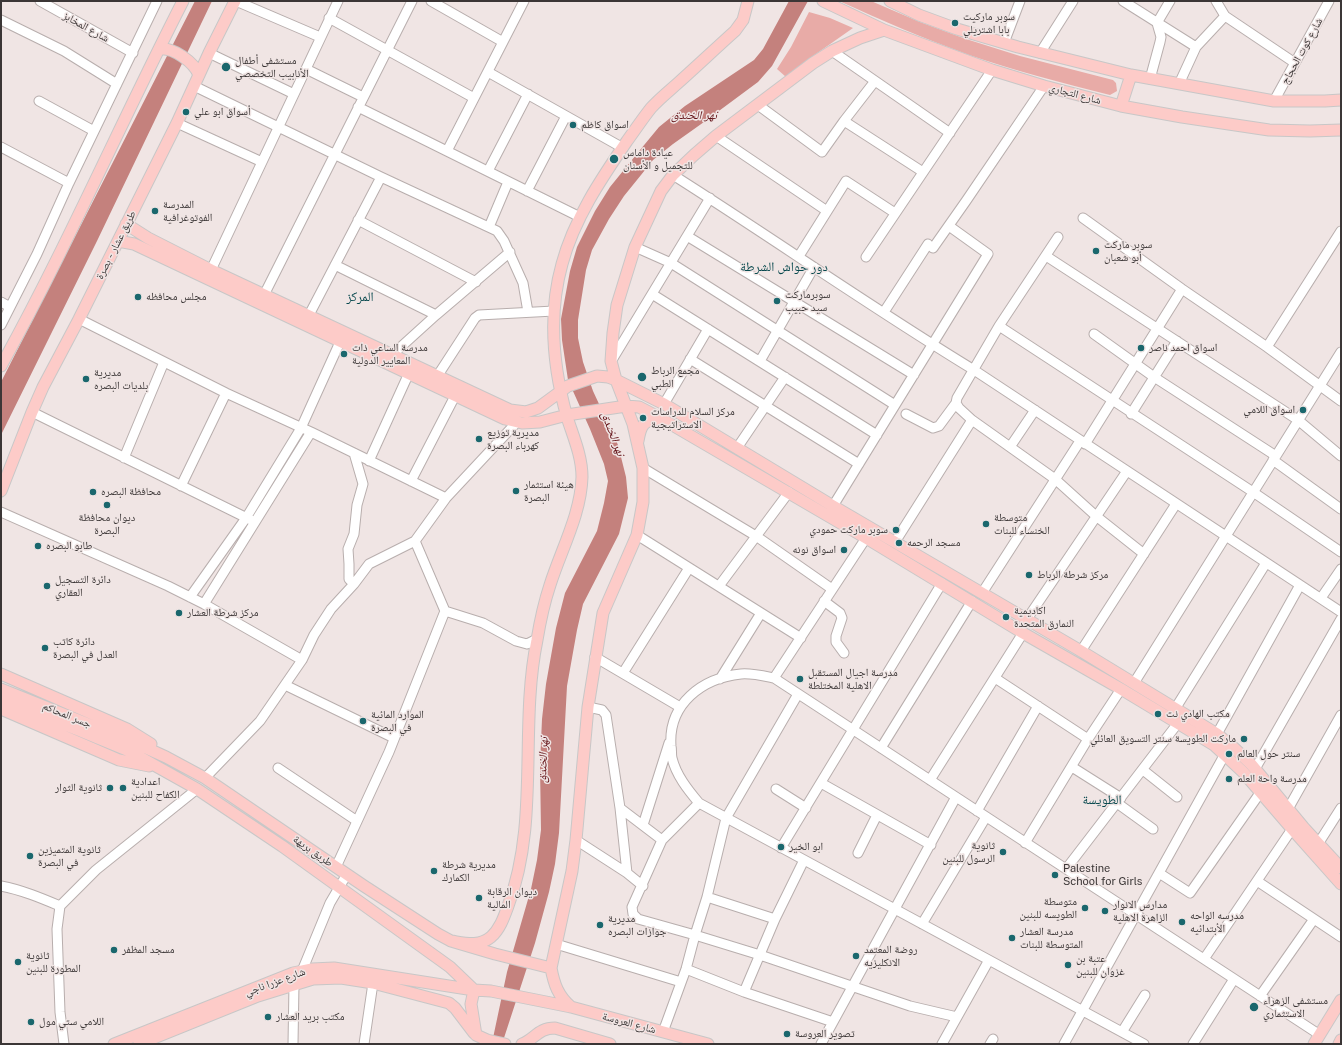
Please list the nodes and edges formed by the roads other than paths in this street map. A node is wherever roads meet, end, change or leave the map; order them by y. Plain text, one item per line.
1 (157, 1) edge
2 (183, 1) edge
3 (236, 1) edge
4 (338, 1) edge
5 (412, 1) edge
6 (431, 1) edge
7 (524, 1) edge
8 (748, 1) edge
9 (823, 1) edge
10 (890, 1) edge
11 (1020, 1) edge
12 (1073, 1) edge
13 (1123, 1) edge
14 (1170, 1) edge
15 (1329, 1) edge
16 (46, 2) edge
17 (1219, 3) edge
18 (905, 4) edge
19 (1225, 16) junction
20 (329, 18) junction
21 (1, 20) edge
22 (1158, 23) junction
23 (884, 30) junction
24 (320, 37) junction
25 (503, 42) junction
26 (1004, 43) junction
27 (1196, 47) junction
28 (159, 49) junction
29 (387, 50) junction
30 (832, 51) junction
31 (133, 53) junction
32 (210, 53) junction
33 (1040, 53) junction
34 (1295, 63) junction
35 (306, 69) junction
36 (992, 70) junction
37 (488, 72) junction
38 (199, 75) junction
39 (1131, 75) junction
40 (1150, 79) junction
41 (875, 81) junction
42 (117, 84) junction
43 (1179, 84) junction
44 (194, 86) junction
45 (1044, 86) junction
46 (294, 94) junction
47 (528, 94) junction
48 (364, 97) junction
49 (474, 98) junction
50 (1341, 100) edge
51 (39, 101) dead end
52 (1274, 101) junction
53 (758, 105) junction
54 (1121, 106) junction
55 (358, 107) junction
56 (566, 116) junction
57 (844, 121) junction
58 (177, 123) junction
59 (278, 127) junction
60 (1341, 130) edge
61 (94, 131) junction
62 (950, 133) junction
63 (716, 136) junction
64 (1, 147) edge
65 (623, 148) junction
66 (446, 151) junction
67 (335, 155) junction
68 (262, 162) junction
69 (488, 171) junction
70 (924, 172) junction
71 (673, 175) junction
72 (381, 178) junction
73 (508, 182) junction
74 (69, 183) junction
75 (527, 191) junction
76 (710, 198) junction
77 (827, 211) junction
78 (895, 213) junction
79 (580, 217) junction
80 (1083, 218) dead end
81 (358, 220) junction
82 (126, 224) junction
83 (948, 226) junction
84 (489, 227) junction
85 (1341, 231) edge
86 (687, 236) junction
87 (1058, 237) dead end
88 (118, 240) junction
89 (635, 247) junction
90 (510, 252) junction
91 (799, 256) junction
92 (1046, 256) junction
93 (866, 257) dead end
94 (671, 263) junction
95 (335, 265) junction
96 (814, 267) junction
97 (211, 270) junction
98 (476, 282) junction
99 (1182, 289) junction
100 (652, 294) junction
101 (264, 295) junction
102 (794, 301) junction
103 (1, 302) edge
104 (10, 307) junction
105 (554, 311) junction
106 (528, 312) junction
107 (884, 312) junction
108 (436, 314) junction
109 (309, 315) junction
110 (79, 319) junction
111 (1, 325) edge
112 (999, 326) junction
113 (708, 329) junction
114 (1158, 329) junction
115 (777, 331) junction
116 (1094, 334) dead end
117 (343, 337) junction
118 (1177, 341) junction
119 (932, 344) junction
120 (1268, 347) junction
121 (1341, 352) edge
122 (393, 354) junction
123 (690, 359) junction
124 (611, 361) junction
125 (760, 361) junction
126 (164, 362) junction
127 (1136, 364) junction
128 (1, 366) edge
129 (974, 370) junction
130 (409, 373) junction
131 (914, 374) junction
132 (785, 377) junction
133 (1154, 377) junction
134 (439, 380) junction
135 (616, 380) junction
136 (1320, 386) junction
137 (564, 388) junction
138 (226, 393) junction
139 (455, 396) junction
140 (1112, 400) junction
141 (1341, 401) edge
142 (956, 403) junction
143 (664, 404) junction
144 (895, 405) junction
145 (626, 406) junction
146 (765, 406) junction
147 (1035, 410) junction
148 (32, 412) junction
149 (906, 414) dead end
150 (1131, 414) junction
151 (567, 415) junction
152 (662, 419) junction
153 (972, 420) junction
154 (1298, 420) junction
155 (518, 422) junction
156 (301, 428) junction
157 (312, 432) junction
158 (877, 435) junction
159 (1083, 442) junction
160 (637, 446) junction
161 (1010, 447) junction
162 (737, 448) junction
163 (354, 453) junction
164 (1341, 456) edge
165 (124, 458) junction
166 (1274, 458) junction
167 (369, 461) junction
168 (858, 464) junction
169 (643, 468) junction
170 (1127, 471) junction
171 (1055, 479) junction
172 (4, 480) edge
173 (411, 481) junction
174 (181, 486) junction
175 (1, 492) edge
176 (789, 492) junction
177 (1253, 492) junction
178 (446, 498) junction
179 (1176, 504) junction
180 (833, 506) junction
181 (1341, 509) edge
182 (1, 512) edge
183 (1096, 516) junction
184 (246, 518) junction
185 (255, 522) junction
186 (869, 533) junction
187 (637, 535) junction
188 (756, 536) junction
189 (1226, 536) junction
190 (415, 541) junction
191 (895, 542) junction
192 (1341, 552) edge
193 (1144, 554) junction
194 (1266, 563) junction
195 (689, 568) junction
196 (1341, 569) edge
197 (942, 583) junction
198 (354, 584) junction
199 (1300, 585) junction
200 (719, 586) junction
201 (832, 589) junction
202 (982, 593) junction
203 (190, 597) junction
204 (1321, 598) junction
205 (824, 601) junction
206 (972, 601) junction
207 (204, 604) junction
208 (445, 611) junction
209 (1341, 612) edge
210 (761, 613) junction
211 (1027, 619) junction
212 (1341, 619) edge
213 (1023, 633) junction
214 (800, 638) junction
215 (537, 639) junction
216 (844, 653) dead end
217 (1085, 653) junction
218 (595, 657) junction
219 (302, 660) junction
220 (1081, 666) junction
221 (623, 673) junction
222 (1, 674) edge
223 (774, 678) junction
224 (995, 678) junction
225 (720, 679) junction
226 (1134, 682) junction
227 (285, 686) junction
228 (1, 689) edge
229 (1121, 689) junction
230 (798, 694) junction
231 (1, 700) edge
232 (1038, 706) junction
233 (588, 707) junction
234 (680, 707) junction
235 (1, 709) edge
236 (1175, 709) junction
237 (1341, 715) edge
238 (1178, 723) junction
239 (853, 730) junction
240 (1217, 734) junction
241 (394, 738) junction
242 (671, 738) junction
243 (1088, 739) junction
244 (131, 747) junction
245 (881, 748) junction
246 (1225, 754) junction
247 (166, 757) junction
248 (1072, 767) junction
249 (278, 768) dead end
250 (1250, 768) junction
251 (161, 769) junction
252 (1143, 770) junction
253 (205, 778) junction
254 (930, 780) junction
255 (821, 783) junction
256 (196, 789) junction
257 (776, 789) dead end
258 (1260, 793) junction
259 (956, 797) junction
260 (1177, 797) dead end
261 (1119, 800) junction
262 (699, 803) junction
263 (620, 808) junction
264 (806, 808) junction
265 (1341, 808) edge
266 (1288, 809) junction
267 (977, 811) junction
268 (878, 815) junction
269 (986, 817) junction
270 (726, 818) junction
271 (357, 821) junction
272 (643, 825) junction
273 (1153, 829) dead end
274 (1292, 829) junction
275 (576, 840) junction
276 (662, 840) junction
277 (1026, 842) junction
278 (1318, 844) junction
279 (931, 845) junction
280 (781, 848) junction
281 (858, 853) dead end
282 (804, 860) junction
283 (336, 867) junction
284 (1341, 868) edge
285 (1066, 869) junction
286 (627, 873) junction
287 (1158, 873) junction
288 (347, 874) junction
289 (1257, 881) junction
290 (1341, 884) edge
291 (1, 886) edge
292 (643, 886) junction
293 (339, 887) junction
294 (707, 897) junction
295 (60, 906) junction
296 (895, 909) junction
297 (1136, 914) junction
298 (775, 919) junction
299 (1314, 920) junction
300 (922, 924) junction
301 (695, 935) junction
302 (1341, 937) edge
303 (451, 941) junction
304 (556, 944) junction
305 (760, 955) junction
306 (1204, 959) junction
307 (988, 960) junction
308 (551, 968) junction
309 (686, 969) junction
310 (302, 971) junction
311 (1234, 979) junction
312 (681, 982) junction
313 (374, 983) junction
314 (294, 984) junction
315 (853, 986) junction
316 (474, 990) junction
317 (744, 992) junction
318 (1144, 995) dead end
319 (1260, 996) junction
320 (1341, 1000) edge
321 (548, 1003) joint
322 (571, 1007) junction
323 (1082, 1011) junction
324 (957, 1016) junction
325 (833, 1022) junction
326 (663, 1032) junction
327 (1122, 1032) junction
328 (1317, 1039) edge
329 (474, 1040) edge
330 (1341, 1040) edge
331 (64, 1044) edge
332 (114, 1044) edge
333 (139, 1044) edge
334 (293, 1044) edge
335 (364, 1044) edge
336 (505, 1044) edge
337 (524, 1044) edge
338 (610, 1044) edge
339 (708, 1044) edge
340 (821, 1044) edge
341 (942, 1044) edge
342 (1064, 1044) edge
343 (1144, 1044) edge
344 (1193, 1044) edge
345 (1339, 1044) edge

1 - 31 street
2 - 28 main road
3 - 24 street
3 - 32 main road, طريق عشار - بصرة
4 - 20 street
5 - 29 street
6 - 25 street
7 - 25 street
8 - 65 main road
9 - 23 main road, شارع التجاري
10 - 18 main road
11 - 26 street
12 - 33 street
13 - 22 street
14 - 22 street
15 - 34 street, شارع كوت الحجاج
16 - 31 street, شارع المخابز
17 - 19 street
18 - 26 main road
19 - 27 street
19 - 34 street
20 - 24 street
20 - 29 street
21 - 42 street
22 - 27 street
22 - 40 street
23 - 30 main road
23 - 36 main road, شارع التجاري
24 - 35 street
25 - 37 street
26 - 33 main road
27 - 43 street
28 - 38 main road
28 - 128 main road
29 - 48 street
29 - 49 street
30 - 41 street
30 - 53 main road
31 - 42 street
32 - 38 main road, طريق عشار - بصرة
32 - 46 street
33 - 39 main road
34 - 52 street, شارع كوت الحجاج
35 - 46 street
35 - 48 street
36 - 45 main road, شارع التجاري
36 - 62 street
37 - 47 street
37 - 49 street
38 - 44 main road, طريق عشار - بصرة
39 - 40 main road
39 - 54 main road
40 - 43 main road
41 - 57 street
41 - 62 street
42 - 61 street
43 - 52 main road
44 - 58 main road, طريق عشار - بصرة
44 - 59 street
45 - 54 main road, شارع التجاري
45 - 83 street
46 - 59 street
47 - 56 street
47 - 69 street
48 - 55 street
49 - 66 street
50 - 52 main road
51 - 61 street
53 - 57 street
53 - 63 main road
54 - 60 main road, شارع التجاري
55 - 66 street
55 - 67 street
56 - 65 street
56 - 75 street
57 - 70 street
58 - 68 street
58 - 82 main road, طريق عشار - بصرة
59 - 67 street
59 - 68 street
61 - 74 street
62 - 70 street
63 - 71 main road
63 - 77 street
64 - 74 street
65 - 79 main road
66 - 69 street
67 - 72 street
67 - 101 street
68 - 97 street
69 - 73 street
70 - 78 street
71 - 76 street
71 - 89 main road
72 - 81 street
72 - 84 street
73 - 75 street
73 - 84 street
74 - 104 street
75 - 79 street
76 - 86 street
76 - 91 street
77 - 78 street
77 - 91 street
78 - 93 street
79 - 105 main road
80 - 99 street
81 - 95 street
81 - 98 street
82 - 88 main road, طريق عشار - بصرة
82 - 97 main road
83 - 107 street
83 - 119 street
84 - 90 street
85 - 120 street
86 - 94 street
86 - 102 street
87 - 92 street
88 - 110 main road, طريق عشار - بصرة
88 - 117 main road
89 - 94 street
89 - 124 main road
90 - 98 street
90 - 106 street
91 - 96 street
92 - 112 street
92 - 114 street
94 - 100 street
94 - 115 street
95 - 108 street
95 - 109 street
96 - 102 street
96 - 107 street
97 - 101 main road
98 - 108 street
99 - 114 street
99 - 120 street
100 - 113 street
100 - 124 street
101 - 109 main road
102 - 115 street
102 - 131 street
103 - 104 street
104 - 111 street
105 - 106 street
105 - 137 main road
106 - 134 street
107 - 119 street
108 - 122 street
109 - 117 main road
110 - 126 street
110 - 148 main road, طريق عشار - بصرة
112 - 129 street
112 - 140 street
113 - 123 street
113 - 125 street
114 - 118 street
114 - 127 street
115 - 125 street
115 - 144 street
116 - 127 street
117 - 122 main road
117 - 130 main road
117 - 156 street
118 - 133 street
118 - 154 street
119 - 129 street
119 - 131 street
120 - 136 street
121 - 136 street
122 - 134 main road
123 - 143 street
123 - 146 street
124 - 135 main road
125 - 132 street
126 - 138 street
126 - 165 street
127 - 133 street
127 - 140 street
129 - 142 street
129 - 147 street
130 - 134 main road
130 - 167 street
131 - 144 street
132 - 146 street
132 - 158 street
133 - 150 street
133 - 166 street
134 - 137 main road
134 - 139 main road
135 - 137 main road
135 - 143 main road
135 - 145 main road
136 - 141 street
136 - 154 street
137 - 151 main road
138 - 156 street
138 - 174 street
139 - 155 main road
139 - 173 street
140 - 150 street
140 - 159 street
142 - 149 street
142 - 153 street
143 - 162 main road
144 - 158 street
145 - 151 main road
145 - 152 main road
145 - 160 main road
146 - 162 street
146 - 168 street
147 - 159 street
147 - 161 street
148 - 165 street
148 - 172 main road, طريق عشار - بصرة
150 - 177 street
151 - 155 main road
151 - 215 main road
152 - 160 main road
152 - 176 main road
153 - 161 street
153 - 191 street
154 - 164 street
154 - 166 street
155 - 178 street
156 - 157 street
156 - 184 street
157 - 163 street
157 - 185 street
158 - 168 street
159 - 170 street
159 - 171 street
160 - 169 main road
161 - 171 street
162 - 180 main road
163 - 167 street
163 - 198 street
165 - 174 street
166 - 177 street
166 - 181 street
167 - 173 street
168 - 180 street
169 - 187 main road
169 - 188 street
170 - 179 street
170 - 183 street
171 - 183 street
171 - 202 street
172 - 175 main road, طريق عشار - بصرة
173 - 178 street
174 - 184 street
176 - 186 main road
176 - 188 street
177 - 189 street
177 - 192 street
178 - 190 street
179 - 189 street
179 - 193 street
180 - 186 main road
182 - 203 street
183 - 193 street
183 - 211 street
184 - 185 street
184 - 203 street
185 - 207 street
186 - 191 main road
186 - 197 main road
186 - 201 street
187 - 195 street
187 - 218 main road
188 - 200 street
188 - 201 street
189 - 194 street
189 - 226 street
190 - 198 street
190 - 208 street
191 - 202 main road
193 - 217 street
194 - 199 street
194 - 236 street
195 - 200 street
195 - 221 street
196 - 204 street
197 - 206 main road
197 - 239 street
198 - 219 street
199 - 204 street
199 - 240 street
200 - 210 street
201 - 205 street
202 - 211 main road
203 - 207 street
204 - 209 street
205 - 214 street
205 - 216 street
206 - 213 main road
206 - 245 street
207 - 219 street
208 - 215 street
208 - 241 street
210 - 214 street
210 - 225 street
211 - 217 main road
212 - 250 street
213 - 220 main road
213 - 224 street
214 - 223 street
215 - 303 main road
217 - 220 main road
217 - 226 main road
218 - 221 street
218 - 233 main road
219 - 227 street
220 - 229 main road
221 - 234 street
222 - 247 main road
223 - 225 street
223 - 230 street
224 - 232 street
224 - 254 street
225 - 234 street
226 - 236 main road
227 - 241 street
227 - 253 street
228 - 244 main road, جسر المحاكم
229 - 238 main road
229 - 243 street
230 - 239 street
230 - 270 street
231 - 244 main road, جسر المحاكم
232 - 243 street
232 - 267 street
233 - 263 street
233 - 275 main road
234 - 242 street
235 - 251 main road
236 - 240 main road
237 - 266 street
238 - 246 main road
238 - 252 street
239 - 245 street
239 - 255 street
240 - 250 main road
241 - 271 street
242 - 262 street
242 - 272 street
243 - 248 street
244 - 247 main road, طريق بريهة
244 - 251 main road, طريق بريهة
245 - 254 street
246 - 250 main road
246 - 287 street
247 - 253 main road, طريق بريهة
248 - 261 street
248 - 277 street
249 - 271 street
250 - 258 main road
250 - 266 main road
251 - 256 main road, طريق بريهة
252 - 260 street
252 - 261 street
253 - 283 main road, طريق بريهة
254 - 259 street
255 - 264 street
255 - 268 street
256 - 293 main road, طريق بريهة
256 - 295 street
257 - 264 street
258 - 274 main road
258 - 287 street
259 - 267 street
259 - 279 street
261 - 273 street
261 - 285 street
262 - 270 street
262 - 276 street
263 - 272 street
263 - 286 street
264 - 280 street
265 - 278 street
266 - 278 main road
267 - 269 street
268 - 279 street
268 - 281 street
269 - 277 street
269 - 300 street
270 - 280 street
270 - 294 street
271 - 283 street
272 - 276 street
274 - 289 street
274 - 290 main road
275 - 286 street
275 - 304 main road
276 - 292 street
277 - 285 street
278 - 284 main road
279 - 296 street
280 - 282 street
282 - 296 street
282 - 298 street
283 - 288 main road, طريق بريهة
285 - 297 street
286 - 292 street
287 - 297 street
288 - 293 street
288 - 303 main road, طريق بريهة
289 - 299 street
289 - 306 street
291 - 295 street
292 - 301 street
293 - 310 street
293 - 316 main road, طريق بريهة
294 - 298 street
294 - 301 street
295 - 331 street
296 - 300 street
296 - 315 street
297 - 306 street
297 - 323 street
298 - 305 street
299 - 302 street
299 - 319 street
300 - 307 street
301 - 305 street
301 - 309 street
303 - 308 main road, طريق بريهة
304 - 308 main road
304 - 312 street
305 - 315 street
305 - 317 street
306 - 311 street
307 - 323 street
307 - 324 street
308 - 322 main road
309 - 312 street
309 - 317 street
310 - 316 main road, شارع عزرا ناجي
310 - 332 main road, شارع عزرا ناجي
311 - 319 street
311 - 344 street
312 - 326 street
313 - 314 main road, شارع عزرا ناجي
313 - 329 main road, شارع عزرا ناجي
313 - 335 street
314 - 333 main road, شارع عزرا ناجي
314 - 334 street
315 - 324 street
315 - 325 street
316 - 321 main road, شارع عزرا ناجي
316 - 329 main road
317 - 325 street
318 - 327 street
319 - 328 street
320 - 328 main road
321 - 322 main road, شارع العروسة
322 - 326 main road, شارع العروسة
323 - 327 street
323 - 342 street
324 - 341 street
325 - 340 street
326 - 339 main road, شارع العروسة
327 - 343 street
329 - 336 main road
330 - 345 main road
337 - 338 main road

